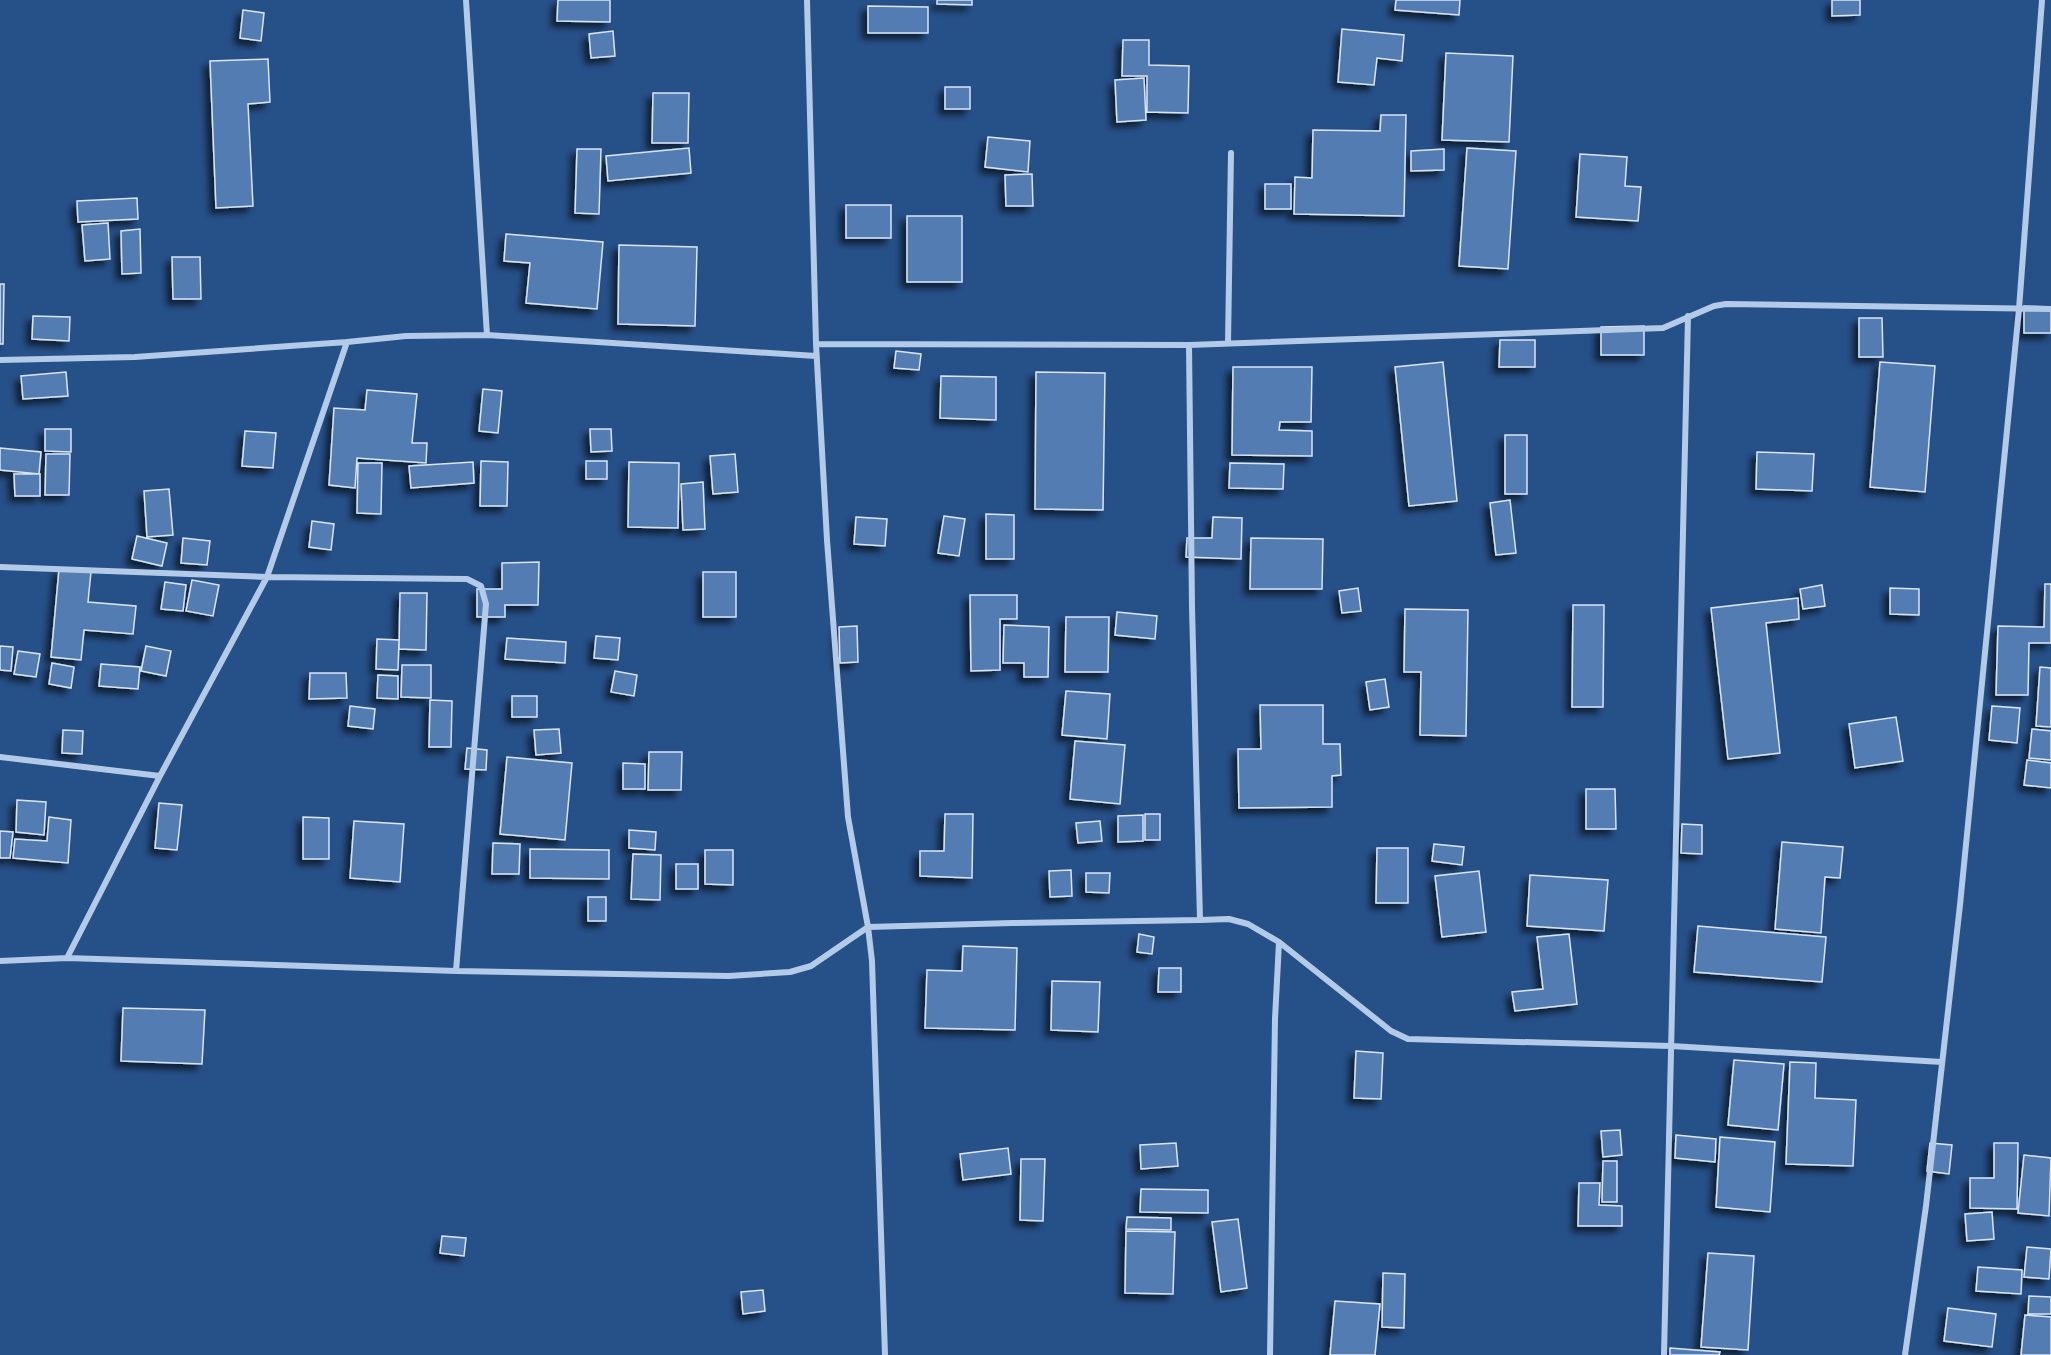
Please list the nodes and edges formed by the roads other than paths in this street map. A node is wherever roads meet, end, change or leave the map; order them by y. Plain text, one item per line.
1 (466, 0) edge
2 (807, 0) edge
3 (2042, 0) edge
4 (1231, 153) dead end
5 (2019, 309) junction
6 (2051, 309) edge
7 (1688, 316) junction
8 (487, 335) junction
9 (347, 342) junction
10 (1228, 343) junction
11 (816, 344) junction
12 (1189, 345) junction
13 (816, 356) junction
14 (0, 360) edge
15 (0, 567) edge
16 (267, 577) junction
17 (0, 758) edge
18 (160, 776) junction
19 (1200, 920) junction
20 (868, 927) junction
21 (1279, 942) junction
22 (67, 958) junction
23 (0, 961) edge
24 (456, 971) junction
25 (1671, 1046) junction
26 (1942, 1062) junction
27 (885, 1355) edge
28 (1270, 1355) edge
29 (1664, 1355) edge
30 (1905, 1355) edge

1 - 8 street
2 - 11 street
3 - 5 street
4 - 10 street
5 - 6 street
5 - 7 street
5 - 26 street
7 - 10 street
7 - 25 street
8 - 9 street
8 - 13 street
9 - 14 street
9 - 16 street
10 - 12 street
11 - 12 street
11 - 13 street
12 - 19 street
13 - 20 street
15 - 16 street
16 - 18 street
16 - 24 street
17 - 18 street
18 - 22 street
19 - 20 street
19 - 21 street
20 - 24 street
20 - 27 street
21 - 25 street
21 - 28 street
22 - 23 street
22 - 24 street
25 - 26 street
25 - 29 street
26 - 30 street

